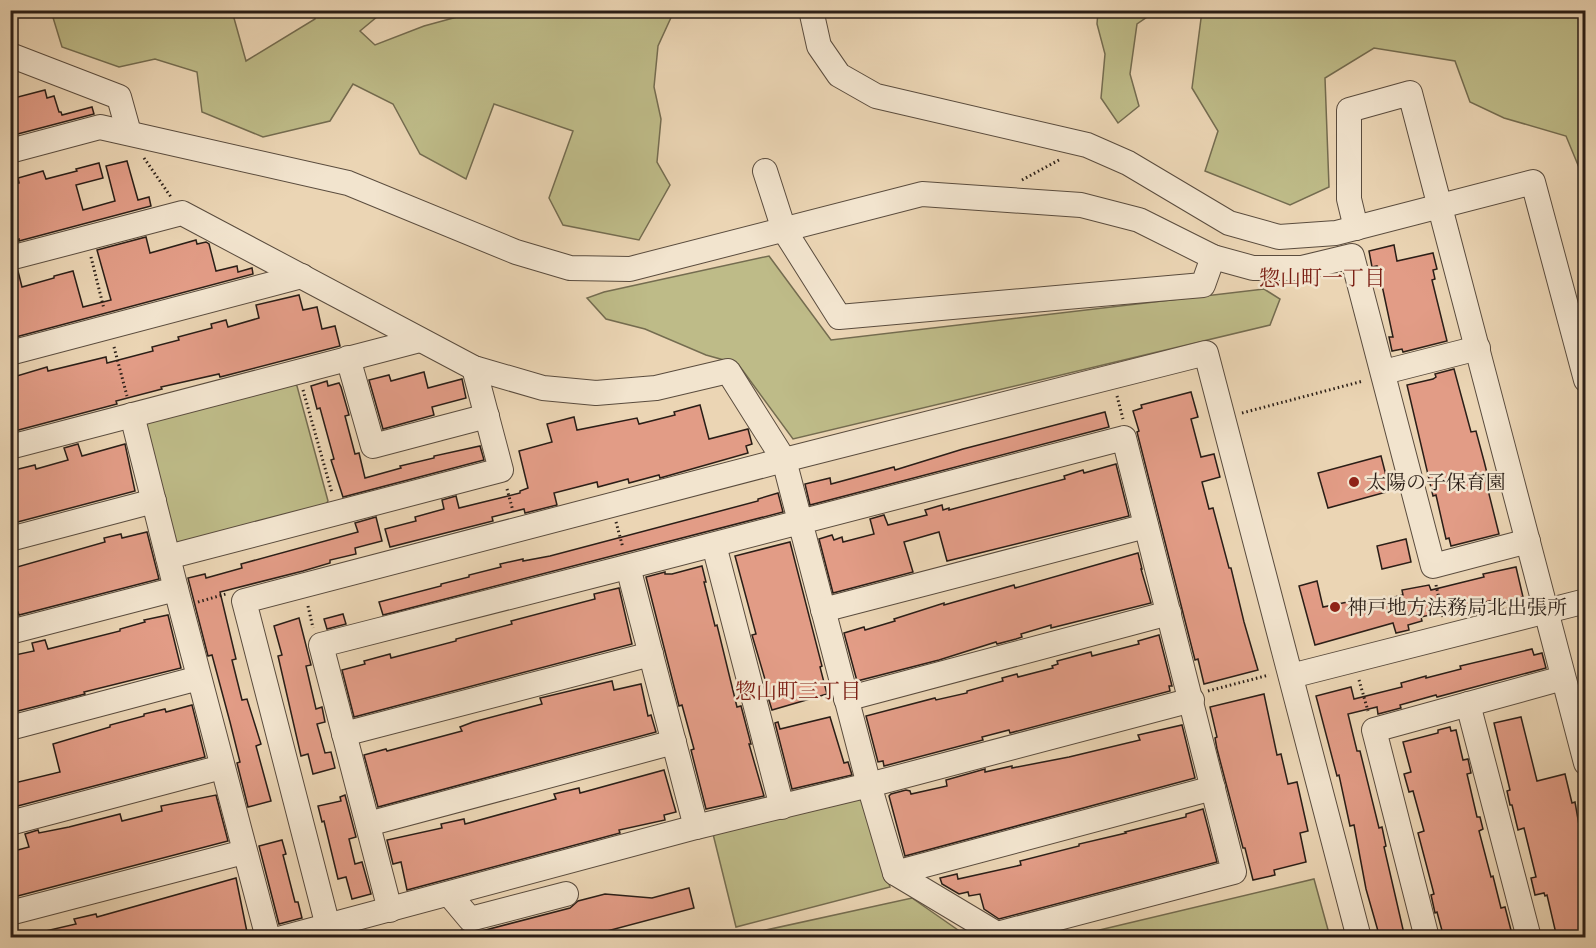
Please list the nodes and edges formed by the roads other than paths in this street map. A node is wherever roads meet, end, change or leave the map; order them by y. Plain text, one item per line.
1 (811, 10) edge
2 (10, 55) edge
3 (129, 134) junction
4 (10, 151) edge
5 (765, 171) dead end
6 (1441, 204) junction
7 (1356, 228) junction
8 (783, 230) junction
9 (1213, 257) junction
10 (10, 258) edge
11 (302, 276) junction
12 (420, 340) junction
13 (1478, 348) junction
14 (10, 353) edge
15 (348, 358) junction
16 (474, 368) junction
17 (1384, 372) junction
18 (1586, 380) edge
19 (132, 415) junction
20 (487, 416) junction
21 (10, 447) edge
22 (784, 460) junction
23 (154, 501) junction
24 (800, 522) junction
25 (1146, 525) junction
26 (10, 539) edge
27 (1528, 541) junction
28 (714, 545) junction
29 (168, 557) junction
30 (628, 567) junction
31 (178, 598) junction
32 (1586, 601) edge
33 (823, 610) junction
34 (1546, 611) junction
35 (1169, 613) junction
36 (10, 632) edge
37 (651, 654) junction
38 (1291, 676) junction
39 (199, 678) junction
40 (1563, 678) junction
41 (846, 699) junction
42 (1192, 700) junction
43 (1468, 704) junction
44 (10, 728) edge
45 (344, 734) junction
46 (674, 742) junction
47 (1586, 764) edge
48 (222, 767) junction
49 (869, 785) junction
50 (1213, 788) junction
51 (782, 807) junction
52 (10, 823) edge
53 (368, 824) junction
54 (696, 827) junction
55 (244, 852) junction
56 (895, 873) junction
57 (449, 894) junction
58 (566, 894) dead end
59 (390, 910) junction
60 (10, 913) edge
61 (329, 932) edge
62 (268, 938) edge
63 (282, 938) edge
64 (1359, 938) edge
65 (1427, 938) edge
66 (1529, 938) edge

1 - 7 street
2 - 3 street
3 - 4 street
3 - 8 street
5 - 8 street
6 - 7 street
6 - 7 street
6 - 13 street
6 - 18 street
8 - 9 street
8 - 9 street
9 - 17 street
10 - 11 street
11 - 12 street
11 - 14 street
12 - 15 street
12 - 16 street
13 - 17 street
13 - 27 street
15 - 19 street
15 - 20 street
16 - 20 street
16 - 22 street
17 - 27 street
19 - 21 street
19 - 23 street
20 - 29 street
22 - 24 street
22 - 38 street
22 - 61 street
23 - 26 street
23 - 29 street
24 - 25 street
24 - 28 street
24 - 33 street
25 - 33 street
25 - 35 street
27 - 34 street
28 - 30 street
28 - 51 street
29 - 31 street
30 - 37 street
30 - 45 street
31 - 36 street
31 - 39 street
32 - 34 street
33 - 41 street
34 - 38 street
34 - 40 street
35 - 41 street
35 - 42 street
37 - 45 street
37 - 46 street
38 - 64 street
39 - 44 street
39 - 48 street
40 - 43 street
40 - 47 street
41 - 49 street
42 - 49 street
42 - 50 street
43 - 65 street
43 - 66 street
45 - 53 street
46 - 53 street
46 - 54 street
48 - 52 street
48 - 55 street
49 - 51 street
49 - 56 street
50 - 56 street
50 - 56 street
51 - 54 street
53 - 59 street
54 - 57 street
55 - 60 street
55 - 62 street
57 - 58 street
57 - 59 street
59 - 61 street
61 - 63 street

